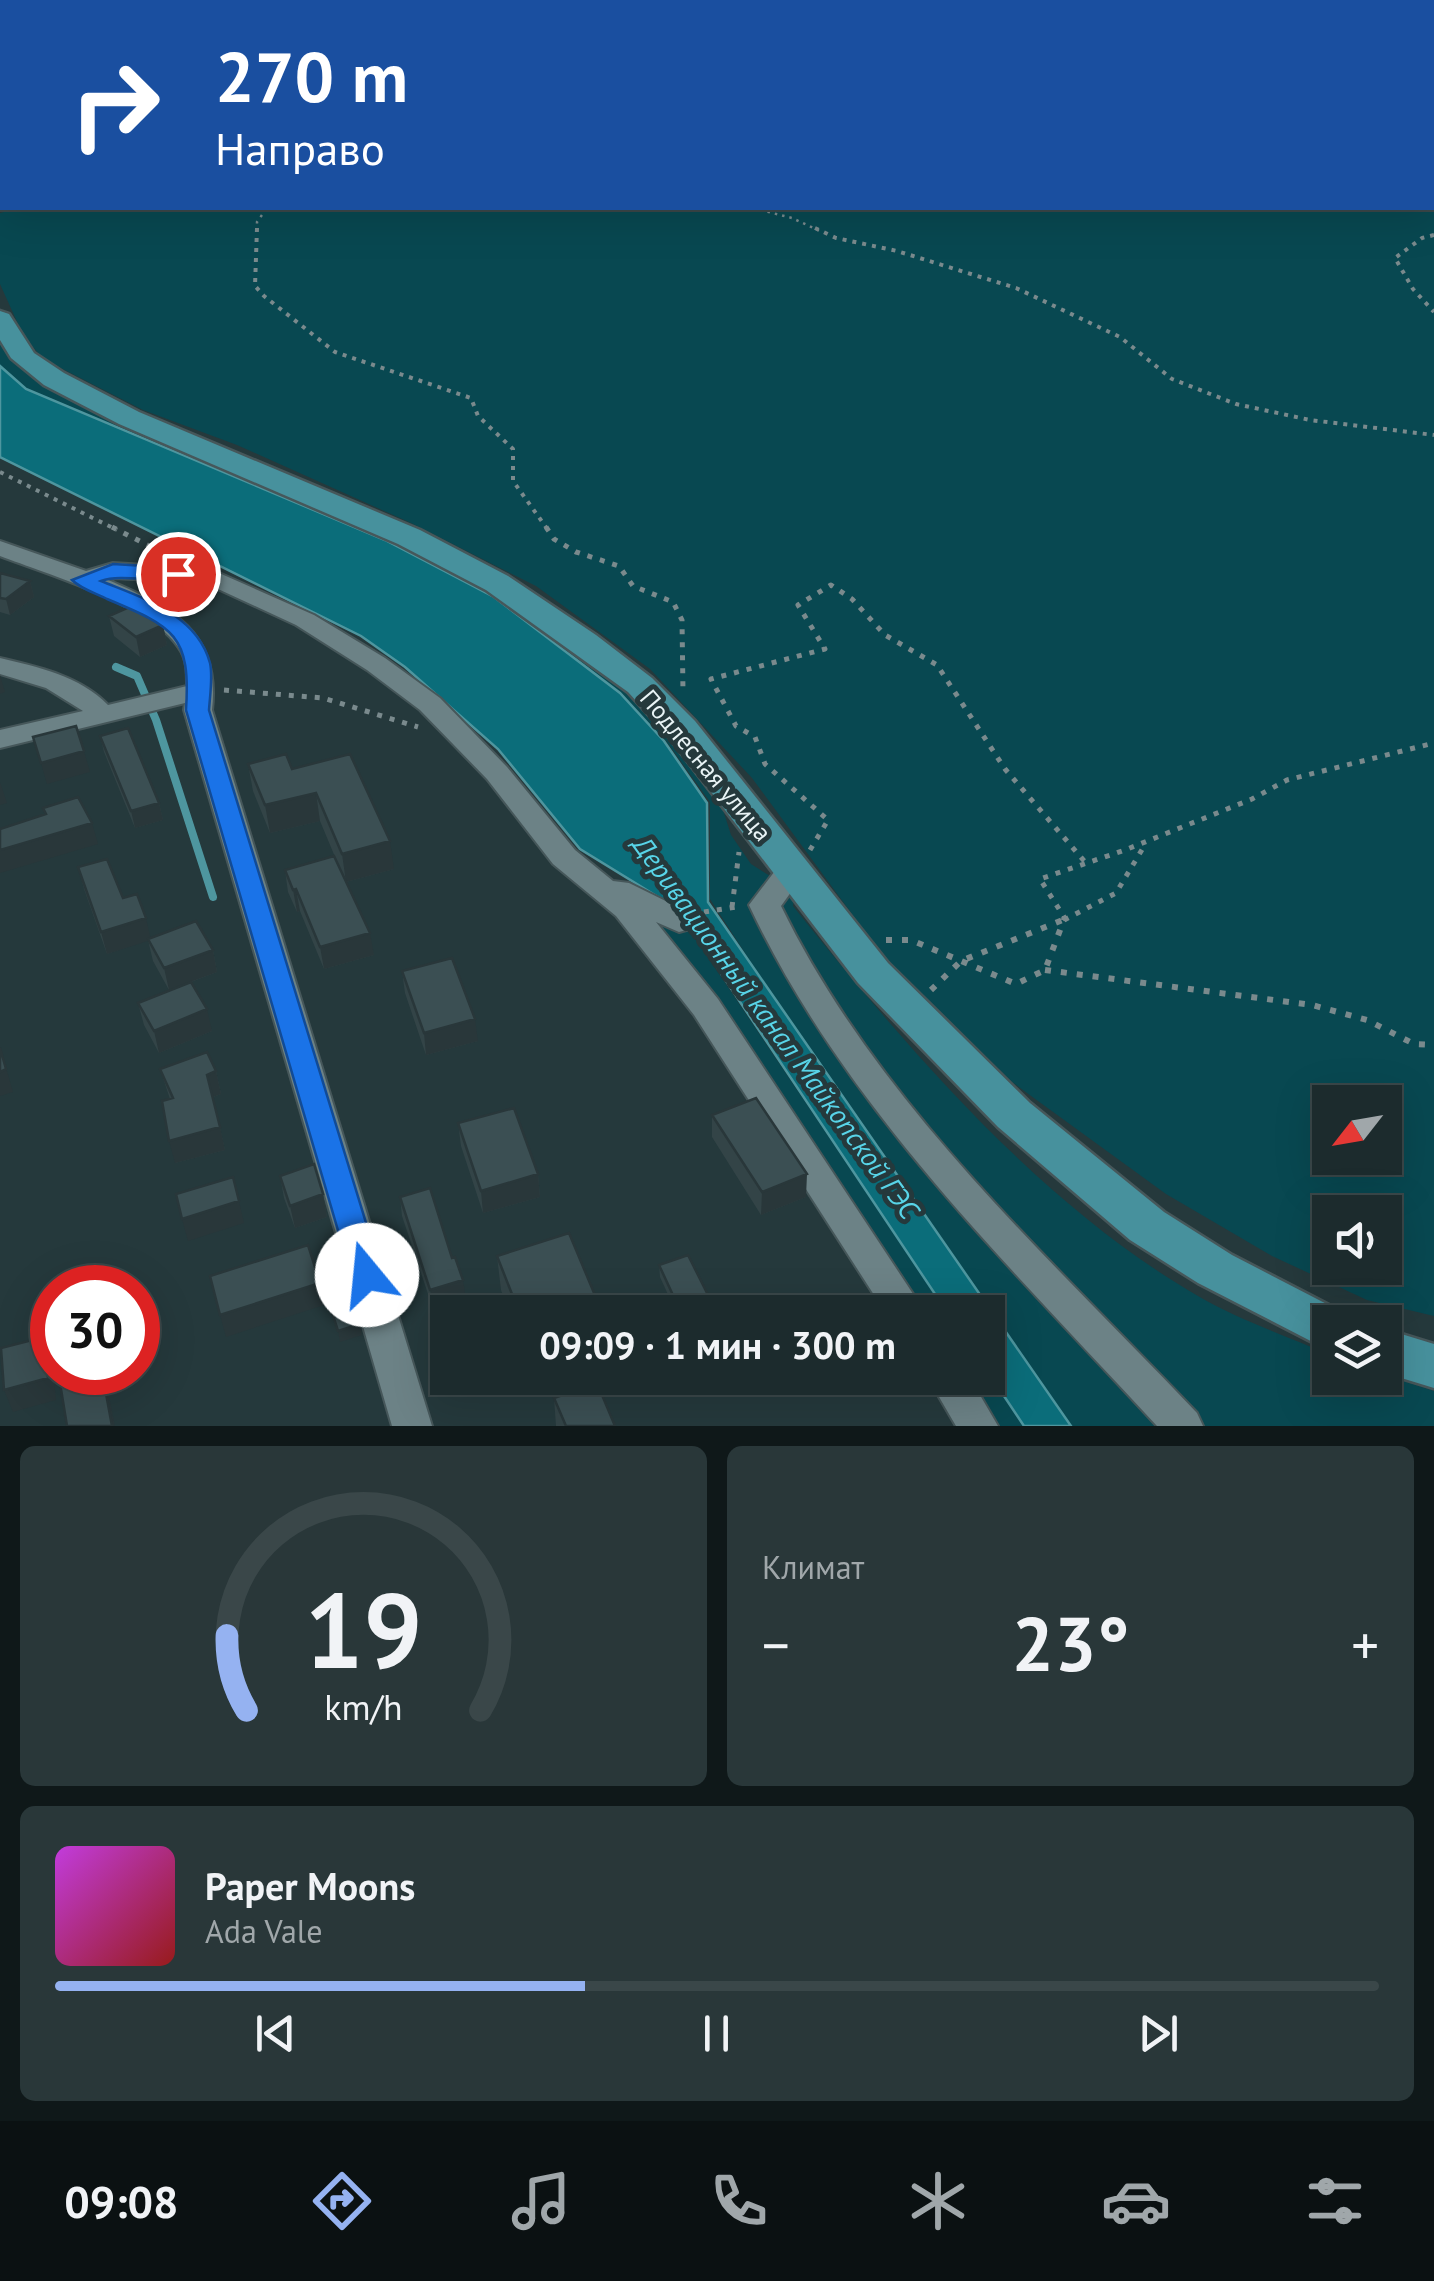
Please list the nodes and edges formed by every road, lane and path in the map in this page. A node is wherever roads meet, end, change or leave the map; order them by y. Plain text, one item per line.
1 (124, 0) edge
2 (209, 0) edge
3 (266, 210) edge
4 (761, 210) edge
5 (1434, 235) edge
6 (1434, 312) edge
7 (0, 319) edge
8 (1434, 435) edge
9 (0, 472) edge
10 (0, 548) edge
11 (210, 576) junction
12 (82, 580) junction
13 (0, 666) edge
14 (186, 694) junction
15 (690, 702) dead end
16 (102, 715) junction
17 (430, 732) dead end
18 (0, 740) edge
19 (1434, 743) edge
20 (1147, 840) junction
21 (739, 852) dead end
22 (1085, 862) junction
23 (586, 873) junction
24 (802, 884) junction
25 (732, 907) dead end
26 (1066, 919) junction
27 (679, 921) dead end
28 (879, 940) dead end
29 (960, 962) junction
30 (1045, 970) junction
31 (920, 1023) junction
32 (1434, 1046) edge
33 (895, 1295) edge
34 (1312, 1321) edge
35 (1402, 1356) edge
36 (1434, 1366) edge
37 (959, 1395) edge
38 (412, 1426) edge
39 (978, 1426) edge
40 (1183, 1426) edge

1 - 2 path
3 - 15 path
4 - 8 path
5 - 6 path
7 - 24 main road, Подлесная улица
9 - 11 path
10 - 12 street
11 - 12 street
11 - 23 street
12 - 14 street
13 - 16 street
14 - 16 street
14 - 17 path
14 - 38 street
16 - 18 street
19 - 20 path
20 - 22 path
20 - 26 path
21 - 25 path
22 - 24 path
22 - 26 path
23 - 27 street
23 - 33 street
24 - 31 main road, Подлесная улица
24 - 40 street
26 - 29 path
26 - 30 path
28 - 29 path
29 - 30 path
29 - 31 path
30 - 32 path
31 - 34 main road, Подлесная улица
35 - 36 main road
37 - 39 street

